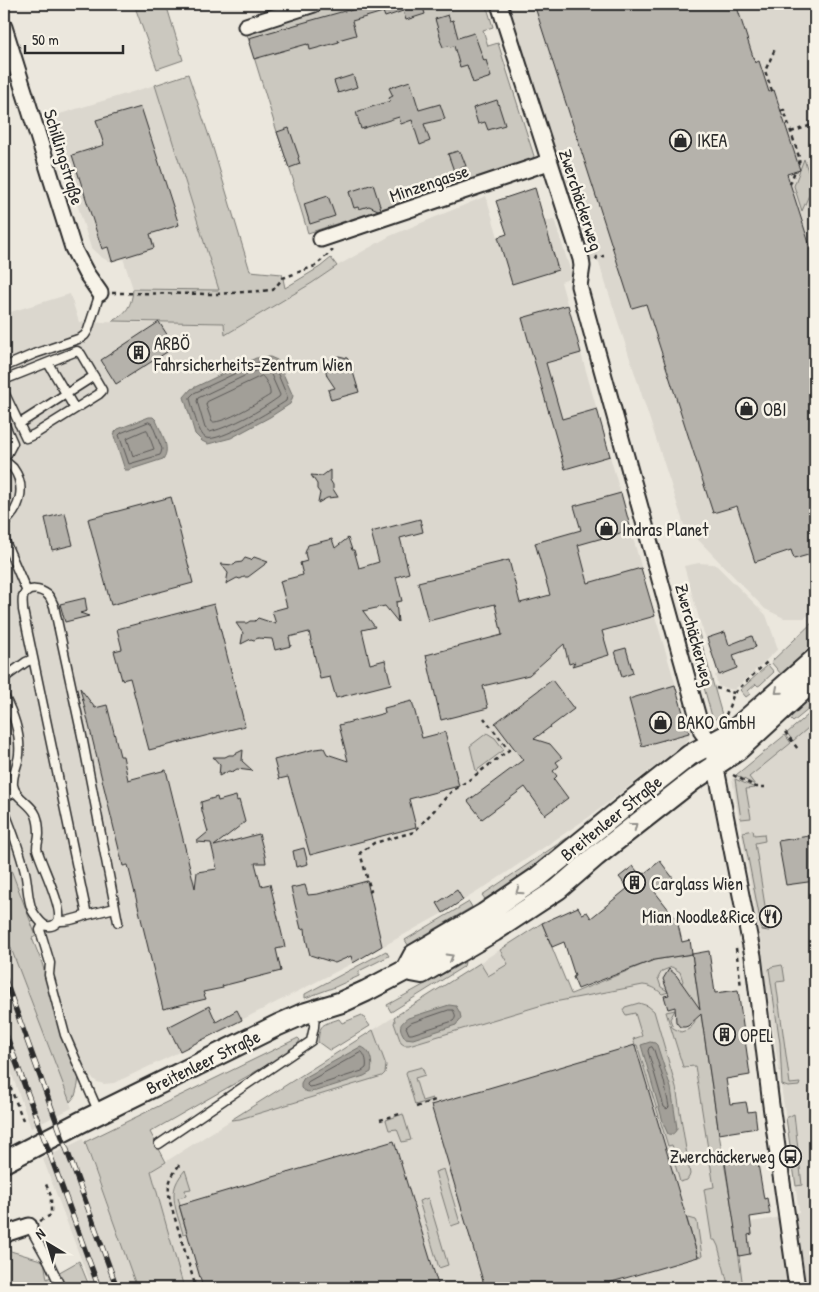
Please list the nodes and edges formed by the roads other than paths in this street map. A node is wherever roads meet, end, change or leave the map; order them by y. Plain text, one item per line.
1 (314, 4) edge
2 (500, 4) edge
3 (294, 7) edge
4 (246, 26) dead end
5 (4, 27) edge
6 (549, 162) junction
7 (321, 239) dead end
8 (100, 293) joint
9 (48, 363) junction
10 (4, 367) edge
11 (94, 376) junction
12 (4, 380) edge
13 (4, 392) edge
14 (66, 394) junction
15 (75, 409) junction
16 (4, 424) edge
17 (19, 424) junction
18 (7, 448) edge
19 (4, 460) edge
20 (4, 523) edge
21 (4, 539) edge
22 (27, 592) junction
23 (34, 659) junction
24 (815, 659) edge
25 (4, 678) edge
26 (815, 679) edge
27 (4, 696) edge
28 (711, 744) junction
29 (716, 765) junction
30 (16, 792) junction
31 (4, 797) edge
32 (4, 810) edge
33 (37, 849) junction
34 (20, 854) junction
35 (115, 908) junction
36 (87, 915) junction
37 (59, 921) junction
38 (118, 922) dead end
39 (43, 924) junction
40 (406, 970) junction
41 (315, 1010) junction
42 (99, 1113) junction
43 (159, 1144) dead end
44 (4, 1162) edge
45 (29, 1226) joint
46 (4, 1236) edge
47 (61, 1288) edge
48 (797, 1288) edge

1 - 3 street
2 - 6 street, Zwerchäckerweg
3 - 4 street
5 - 8 street, Schillingstraße
6 - 7 street, Minzengasse
6 - 28 street, Zwerchäckerweg
8 - 10 lane
9 - 11 lane
9 - 12 lane
9 - 14 lane
11 - 14 lane
11 - 15 lane
13 - 17 lane
14 - 15 lane
14 - 17 lane
15 - 17 lane
16 - 18 lane
18 - 19 lane
19 - 20 lane
21 - 22 lane
22 - 23 lane
22 - 35 lane
23 - 25 lane
23 - 36 lane
24 -> 28 main road, Breitenleer Straße
26 - 29 main road, Breitenleer Straße
27 - 30 lane
28 - 29 street, Zwerchäckerweg
28 -> 40 main road, Breitenleer Straße
40 -> 29 main road, Breitenleer Straße
29 - 48 street, Zwerchäckerweg
30 - 31 lane
30 - 33 lane
32 - 34 lane
33 - 34 lane
33 - 37 lane
34 - 39 lane
35 - 36 lane
35 - 38 lane
36 - 37 lane
37 - 39 lane
39 - 42 lane
40 - 41 main road, Breitenleer Straße
41 - 42 main road, Breitenleer Straße
41 - 43 lane
42 - 44 main road, Breitenleer Straße
45 - 46 street
45 - 47 lane

